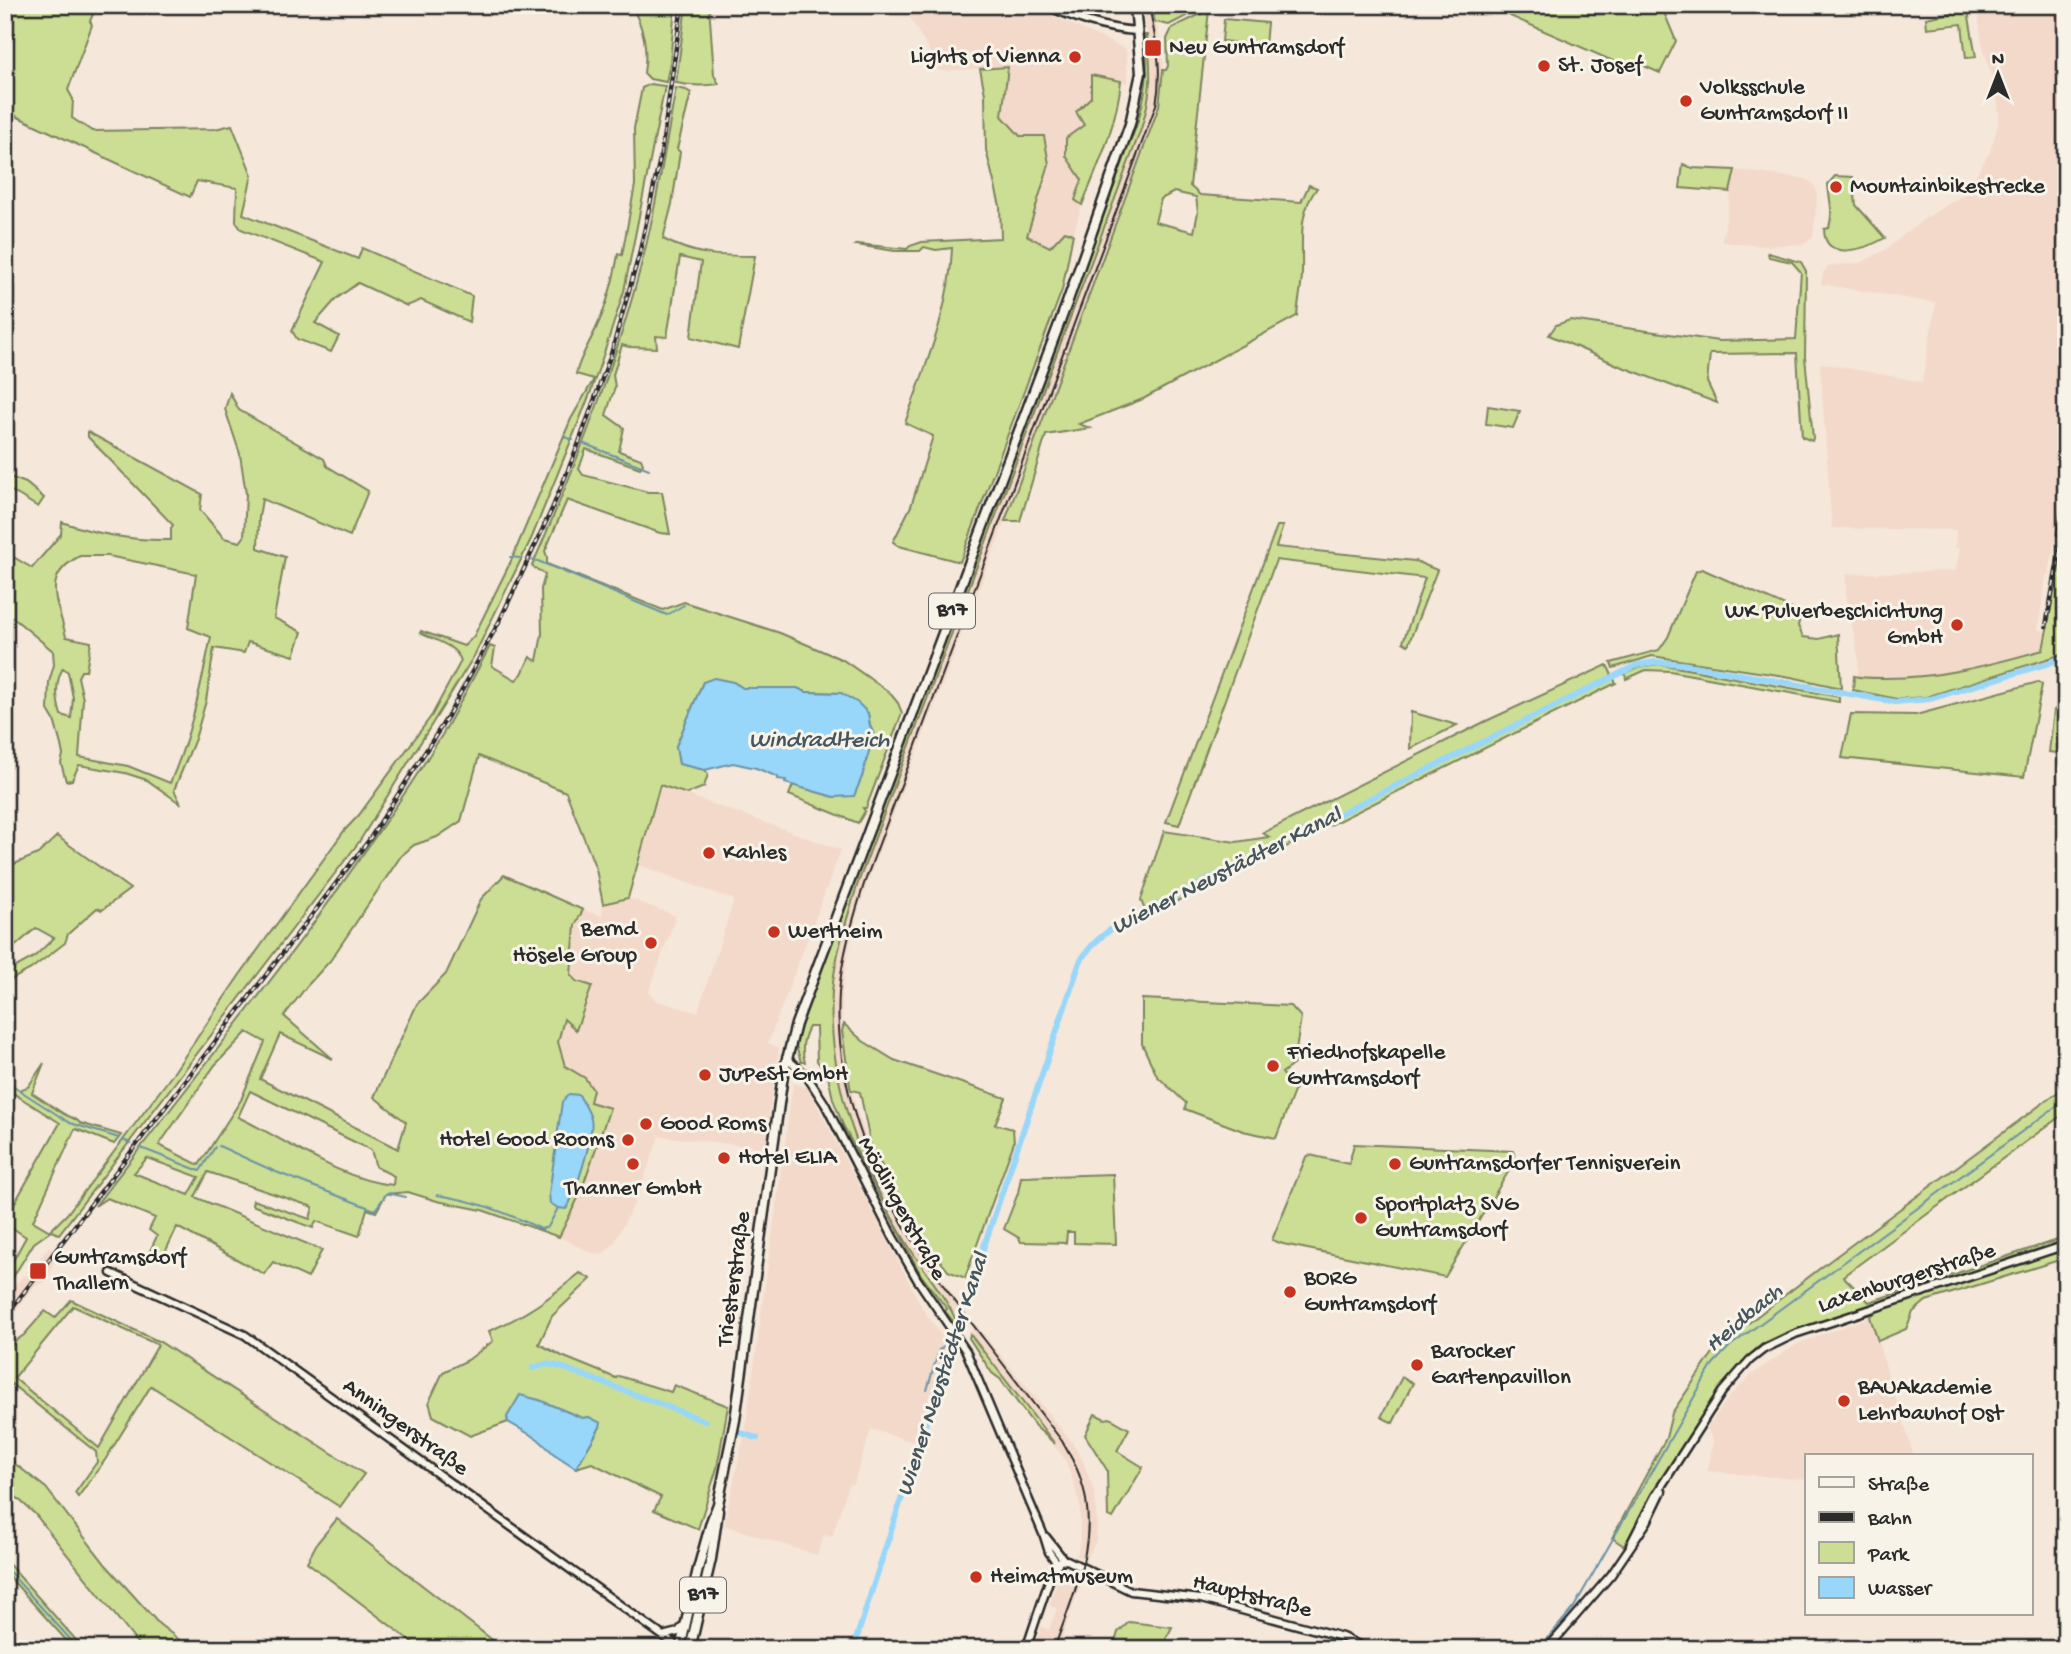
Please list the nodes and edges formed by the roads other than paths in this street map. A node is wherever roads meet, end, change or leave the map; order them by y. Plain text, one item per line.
1 (1044, 5) edge
2 (1135, 5) edge
3 (1137, 31) junction
4 (786, 1058) junction
5 (2066, 1245) edge
6 (111, 1273) dead end
7 (718, 1504) junction
8 (1061, 1561) junction
9 (686, 1623) junction
10 (664, 1635) junction
11 (681, 1648) edge
12 (690, 1649) edge
13 (1026, 1649) edge
14 (1367, 1649) edge
15 (1547, 1649) edge

1 - 3 street
2 - 3 main road, B17
3 - 4 main road, B17
4 - 7 main road, Triesterstraße / B17
4 - 8 street, Mödlingerstraße
5 - 15 street, Laxenburgerstraße
6 - 10 street, Anningerstraße
7 - 9 main road, Triesterstraße / B17
7 - 12 main road, Triesterstraße / B17
8 - 13 street
8 - 14 street, Hauptstraße
9 - 10 street
9 - 11 main road, Triesterstraße / B17
10 - 11 street, Anningerstraße

